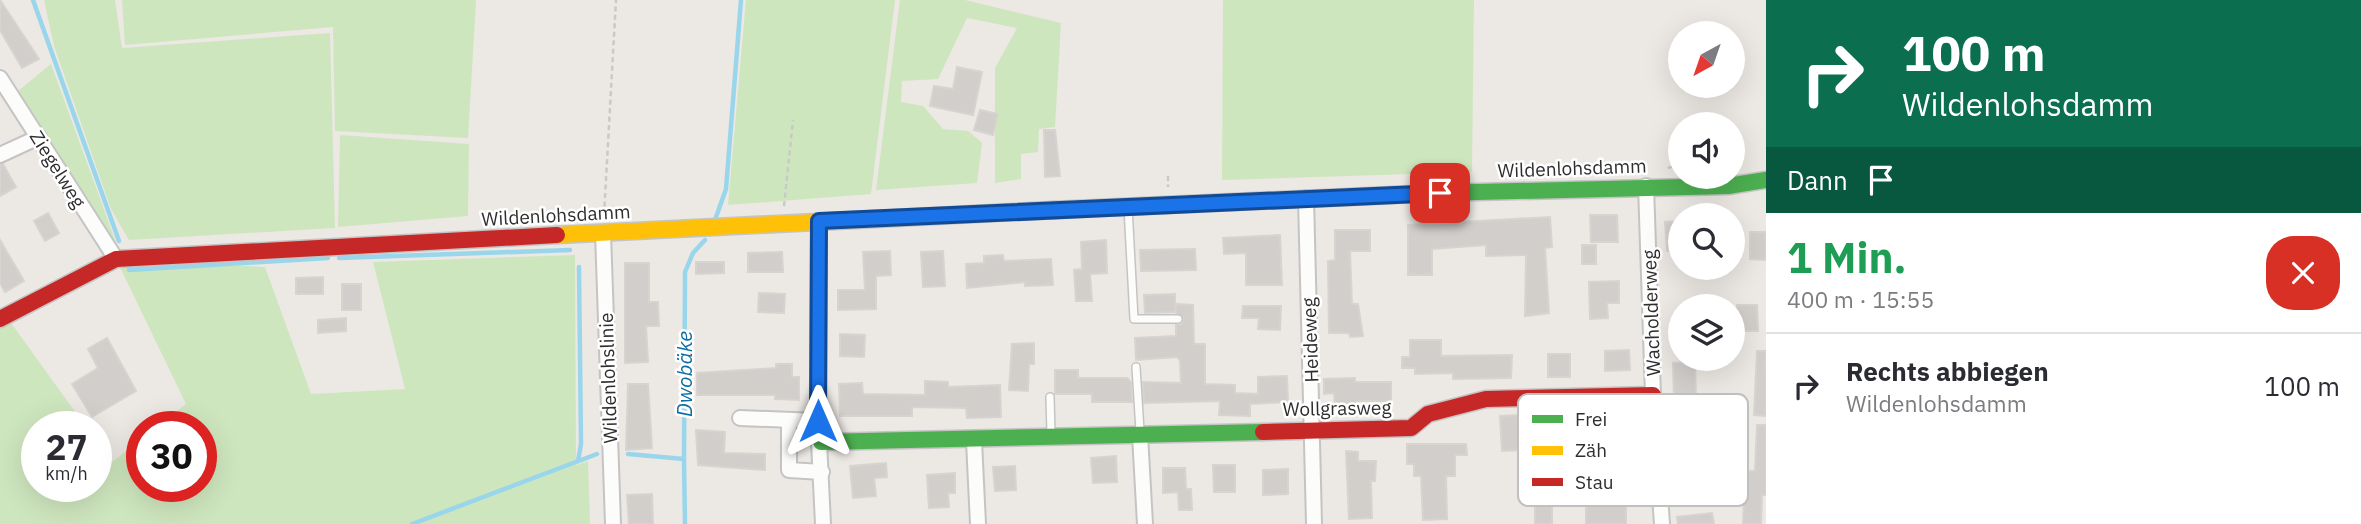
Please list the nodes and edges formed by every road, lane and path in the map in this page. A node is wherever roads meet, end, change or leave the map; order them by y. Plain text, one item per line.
1 (616, 0) edge
2 (0, 78) edge
3 (793, 120) dead end
4 (39, 138) junction
5 (0, 155) edge
6 (1766, 180) edge
7 (1646, 186) junction
8 (1306, 198) junction
9 (1128, 207) junction
10 (819, 221) junction
11 (782, 223) junction
12 (603, 233) junction
13 (116, 259) junction
14 (0, 319) edge
15 (1178, 319) dead end
16 (1136, 367) dead end
17 (1653, 394) edge
18 (1050, 397) dead end
19 (1518, 397) edge
20 (740, 418) dead end
21 (789, 420) junction
22 (818, 421) junction
23 (1312, 429) junction
24 (1140, 435) junction
25 (1051, 438) junction
26 (975, 441) junction
27 (821, 442) junction
28 (822, 472) junction
29 (1661, 506) edge
30 (613, 524) edge
31 (823, 524) edge
32 (978, 524) edge
33 (1145, 524) edge
34 (1314, 524) edge
35 (1662, 524) edge

1 - 12 path
2 - 4 street, Ziegelweg
3 - 11 path
4 - 5 street
4 - 13 street, Ziegelweg
6 - 7 street, Wildenlohsdamm
7 - 8 street, Wildenlohsdamm
7 - 17 street, Wacholderweg
8 - 9 street, Wildenlohsdamm
8 - 23 street, Heideweg
9 - 10 street, Wildenlohsdamm
9 - 15 lane
10 - 11 street, Wildenlohsdamm
10 - 22 street
11 - 12 street, Wildenlohsdamm
12 - 13 street, Wildenlohsdamm
12 - 30 street, Wildenlohslinie
13 - 14 street, Wildenlohsdamm
16 - 24 lane
18 - 25 lane
19 - 23 street, Wollgrasweg
20 - 21 street
21 - 22 street
21 - 28 street
22 - 27 street
23 - 24 street, Wollgrasweg
23 - 34 street, Heideweg
24 - 25 street, Wollgrasweg
24 - 33 street
25 - 26 street, Wollgrasweg
26 - 27 street, Wollgrasweg
26 - 32 street
27 - 28 street
28 - 31 street
29 - 35 street, Wacholderweg

